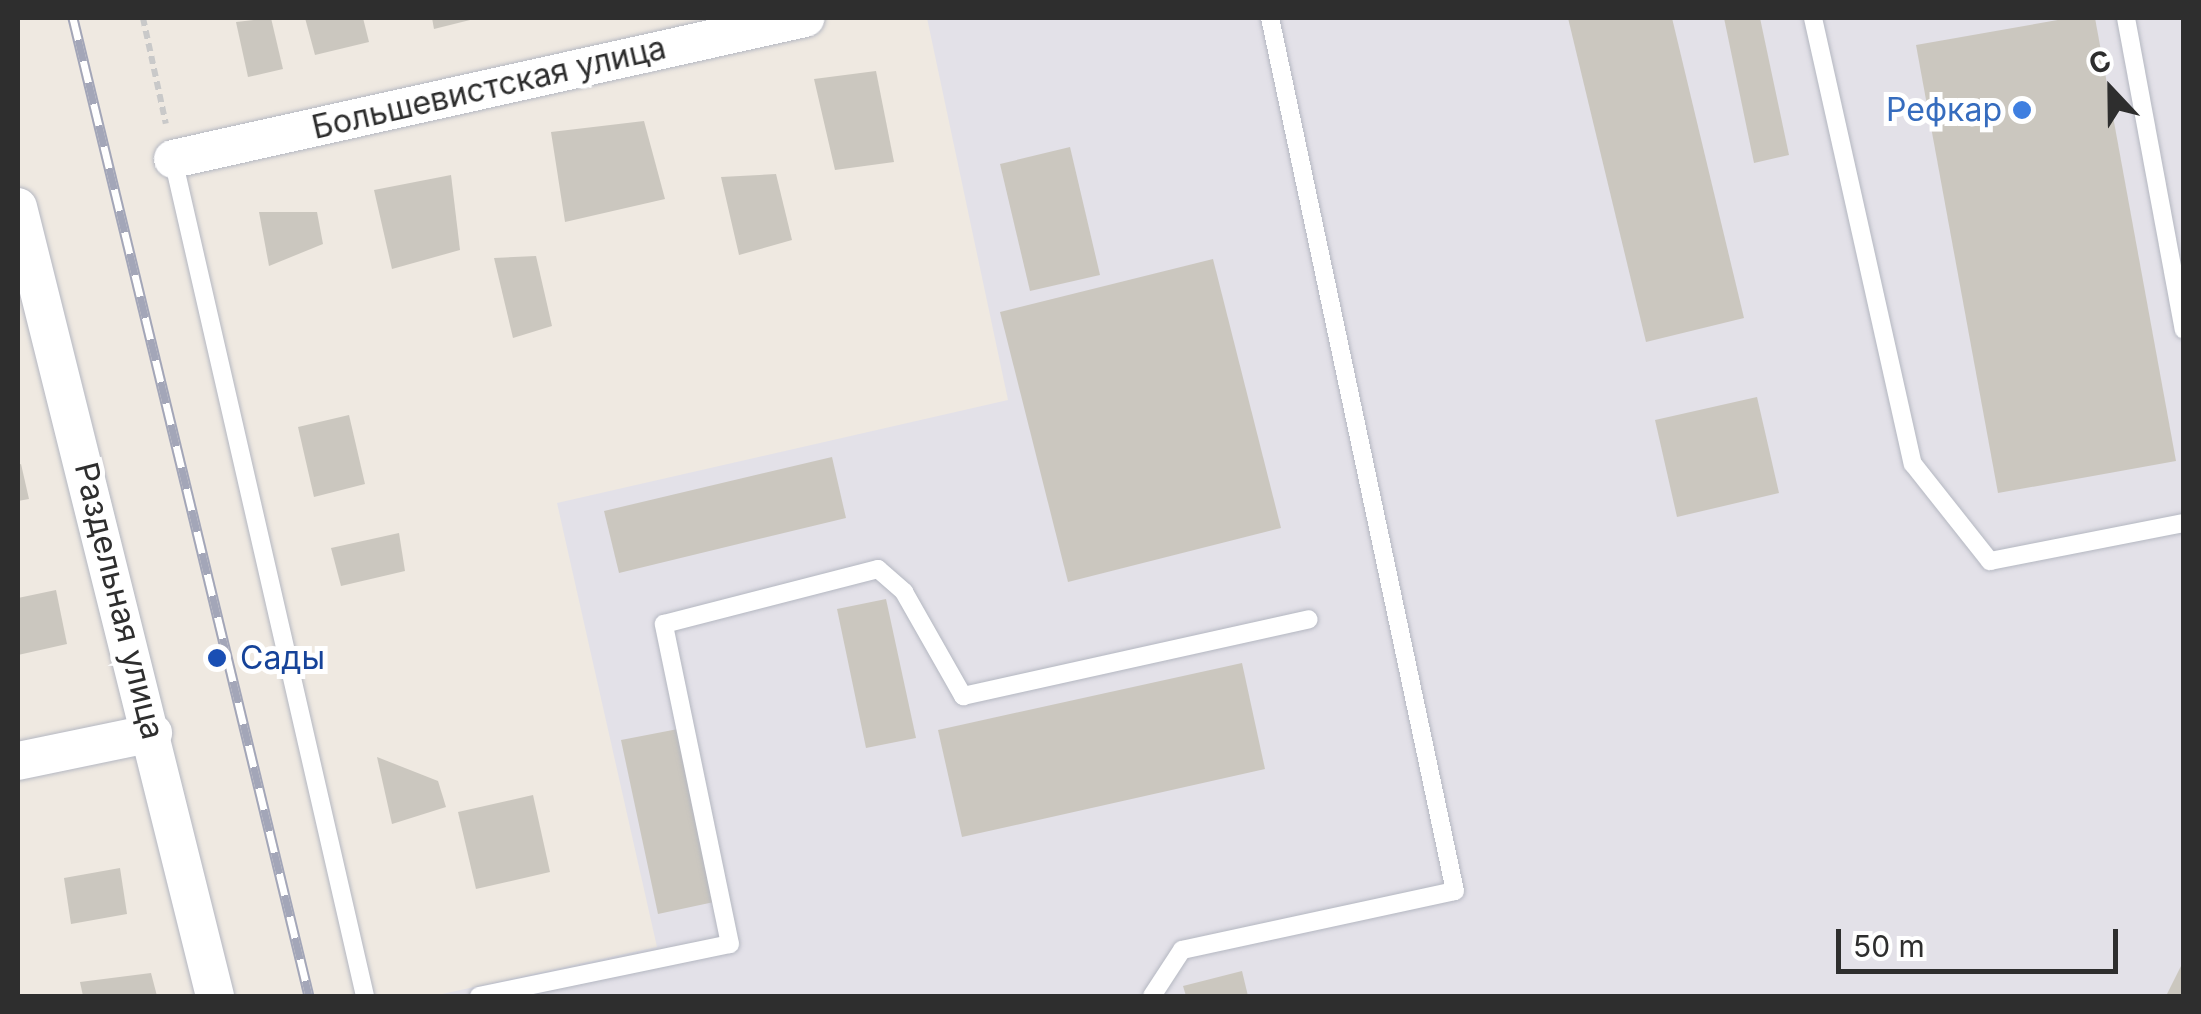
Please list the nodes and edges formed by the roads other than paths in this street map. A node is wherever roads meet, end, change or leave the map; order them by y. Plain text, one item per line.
1 (805, 18) edge
2 (1270, 18) edge
3 (1813, 18) edge
4 (2126, 18) edge
5 (173, 159) joint
6 (18, 207) edge
7 (2184, 330) edge
8 (2184, 523) edge
9 (1309, 619) dead end
10 (153, 733) junction
11 (18, 760) edge
12 (215, 996) edge
13 (365, 996) edge
14 (479, 996) edge
15 (1152, 996) edge

1 - 5 street, Большевистская улица
2 - 15 lane
3 - 8 lane
4 - 7 lane
5 - 13 lane
6 - 10 street, Раздельная улица
9 - 14 lane
10 - 11 street
10 - 12 street, Раздельная улица

